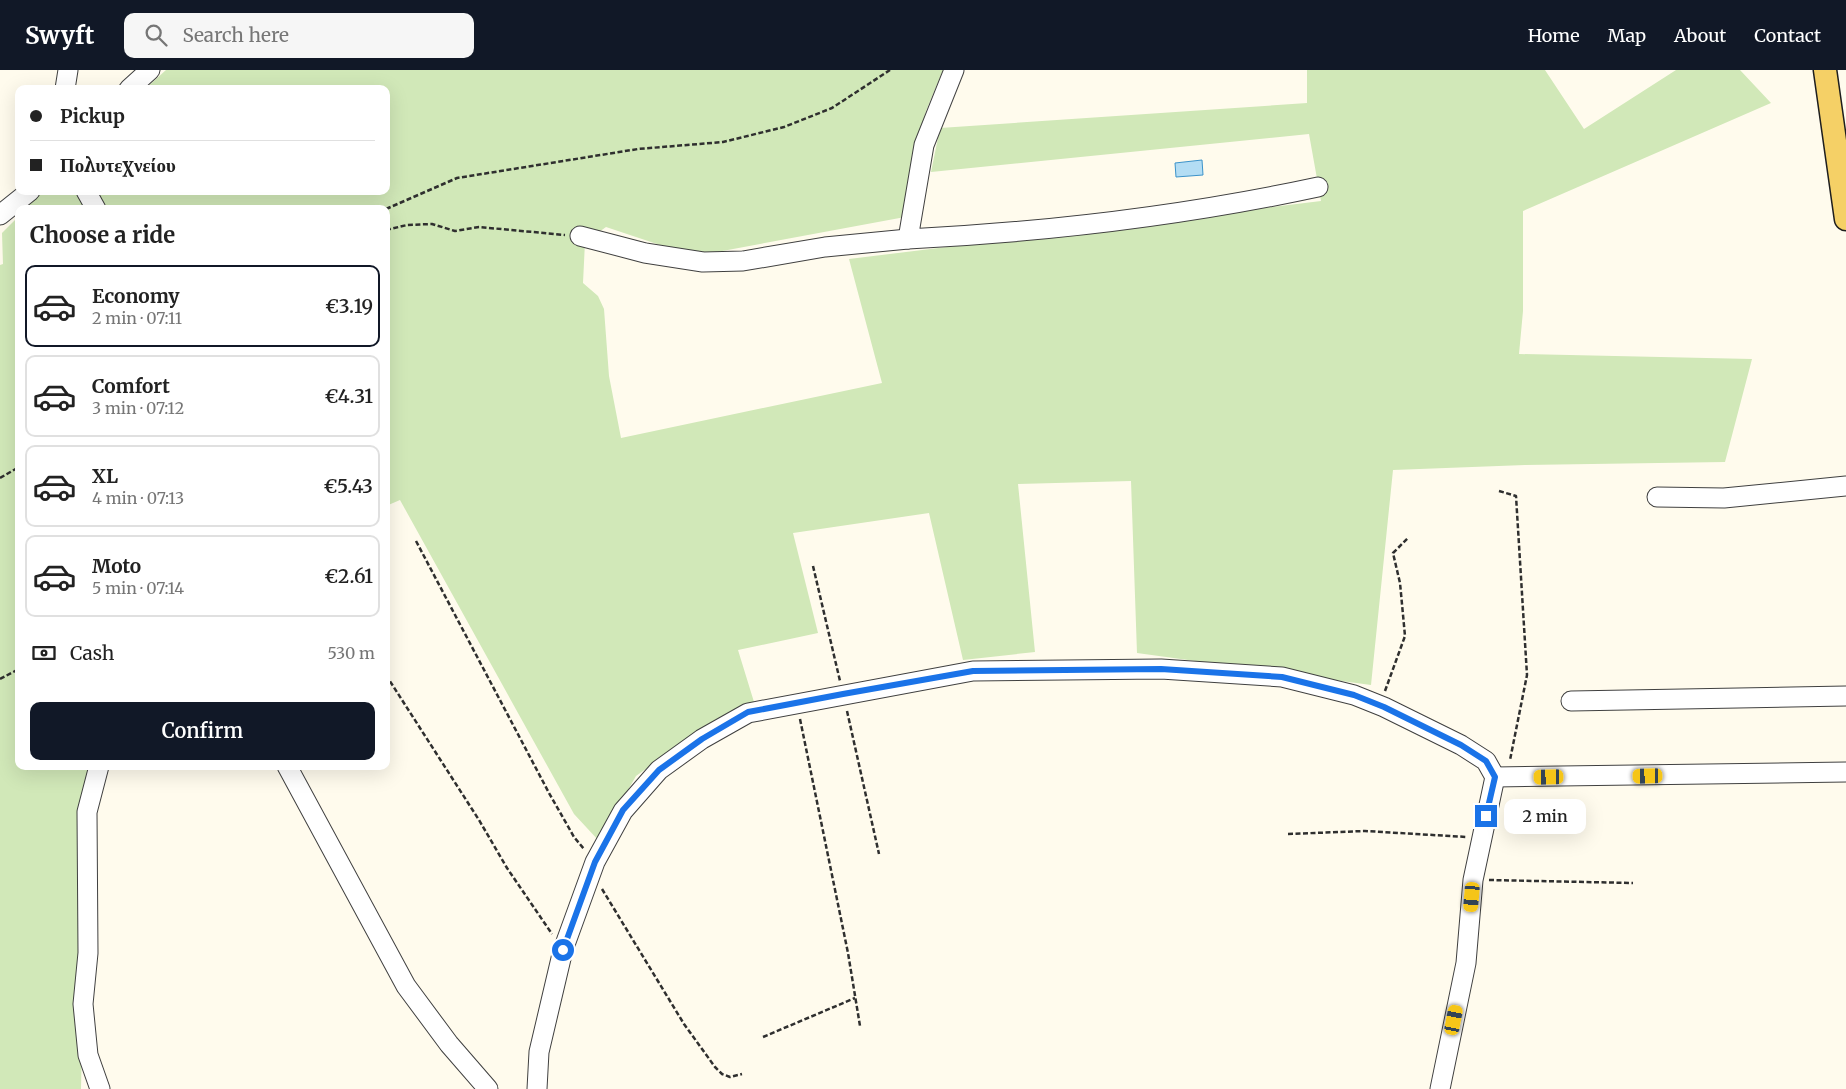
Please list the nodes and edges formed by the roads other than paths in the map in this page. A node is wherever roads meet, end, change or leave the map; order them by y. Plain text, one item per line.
1 (68, 70) edge
2 (150, 70) edge
3 (954, 70) edge
4 (1825, 70) edge
5 (1838, 70) edge
6 (66, 85) edge
7 (133, 85) edge
8 (1846, 132) edge
9 (1318, 187) dead end
10 (25, 195) edge
11 (0, 215) edge
12 (1846, 219) edge
13 (580, 236) road end
14 (908, 239) junction
15 (1846, 486) edge
16 (1657, 497) dead end
17 (1846, 696) edge
18 (1571, 701) dead end
19 (98, 770) edge
20 (289, 770) edge
21 (1846, 772) edge
22 (1502, 777) junction
23 (100, 1089) edge
24 (488, 1089) edge
25 (537, 1089) edge
26 (1440, 1089) edge

1 - 6 street
2 - 7 street
3 - 14 street
4 - 12 main road
5 - 8 main road
9 - 14 street
10 - 11 street
13 - 14 street
15 - 16 street
17 - 18 street
19 - 23 street
20 - 24 street
21 - 22 street
22 - 25 street
22 - 26 street

